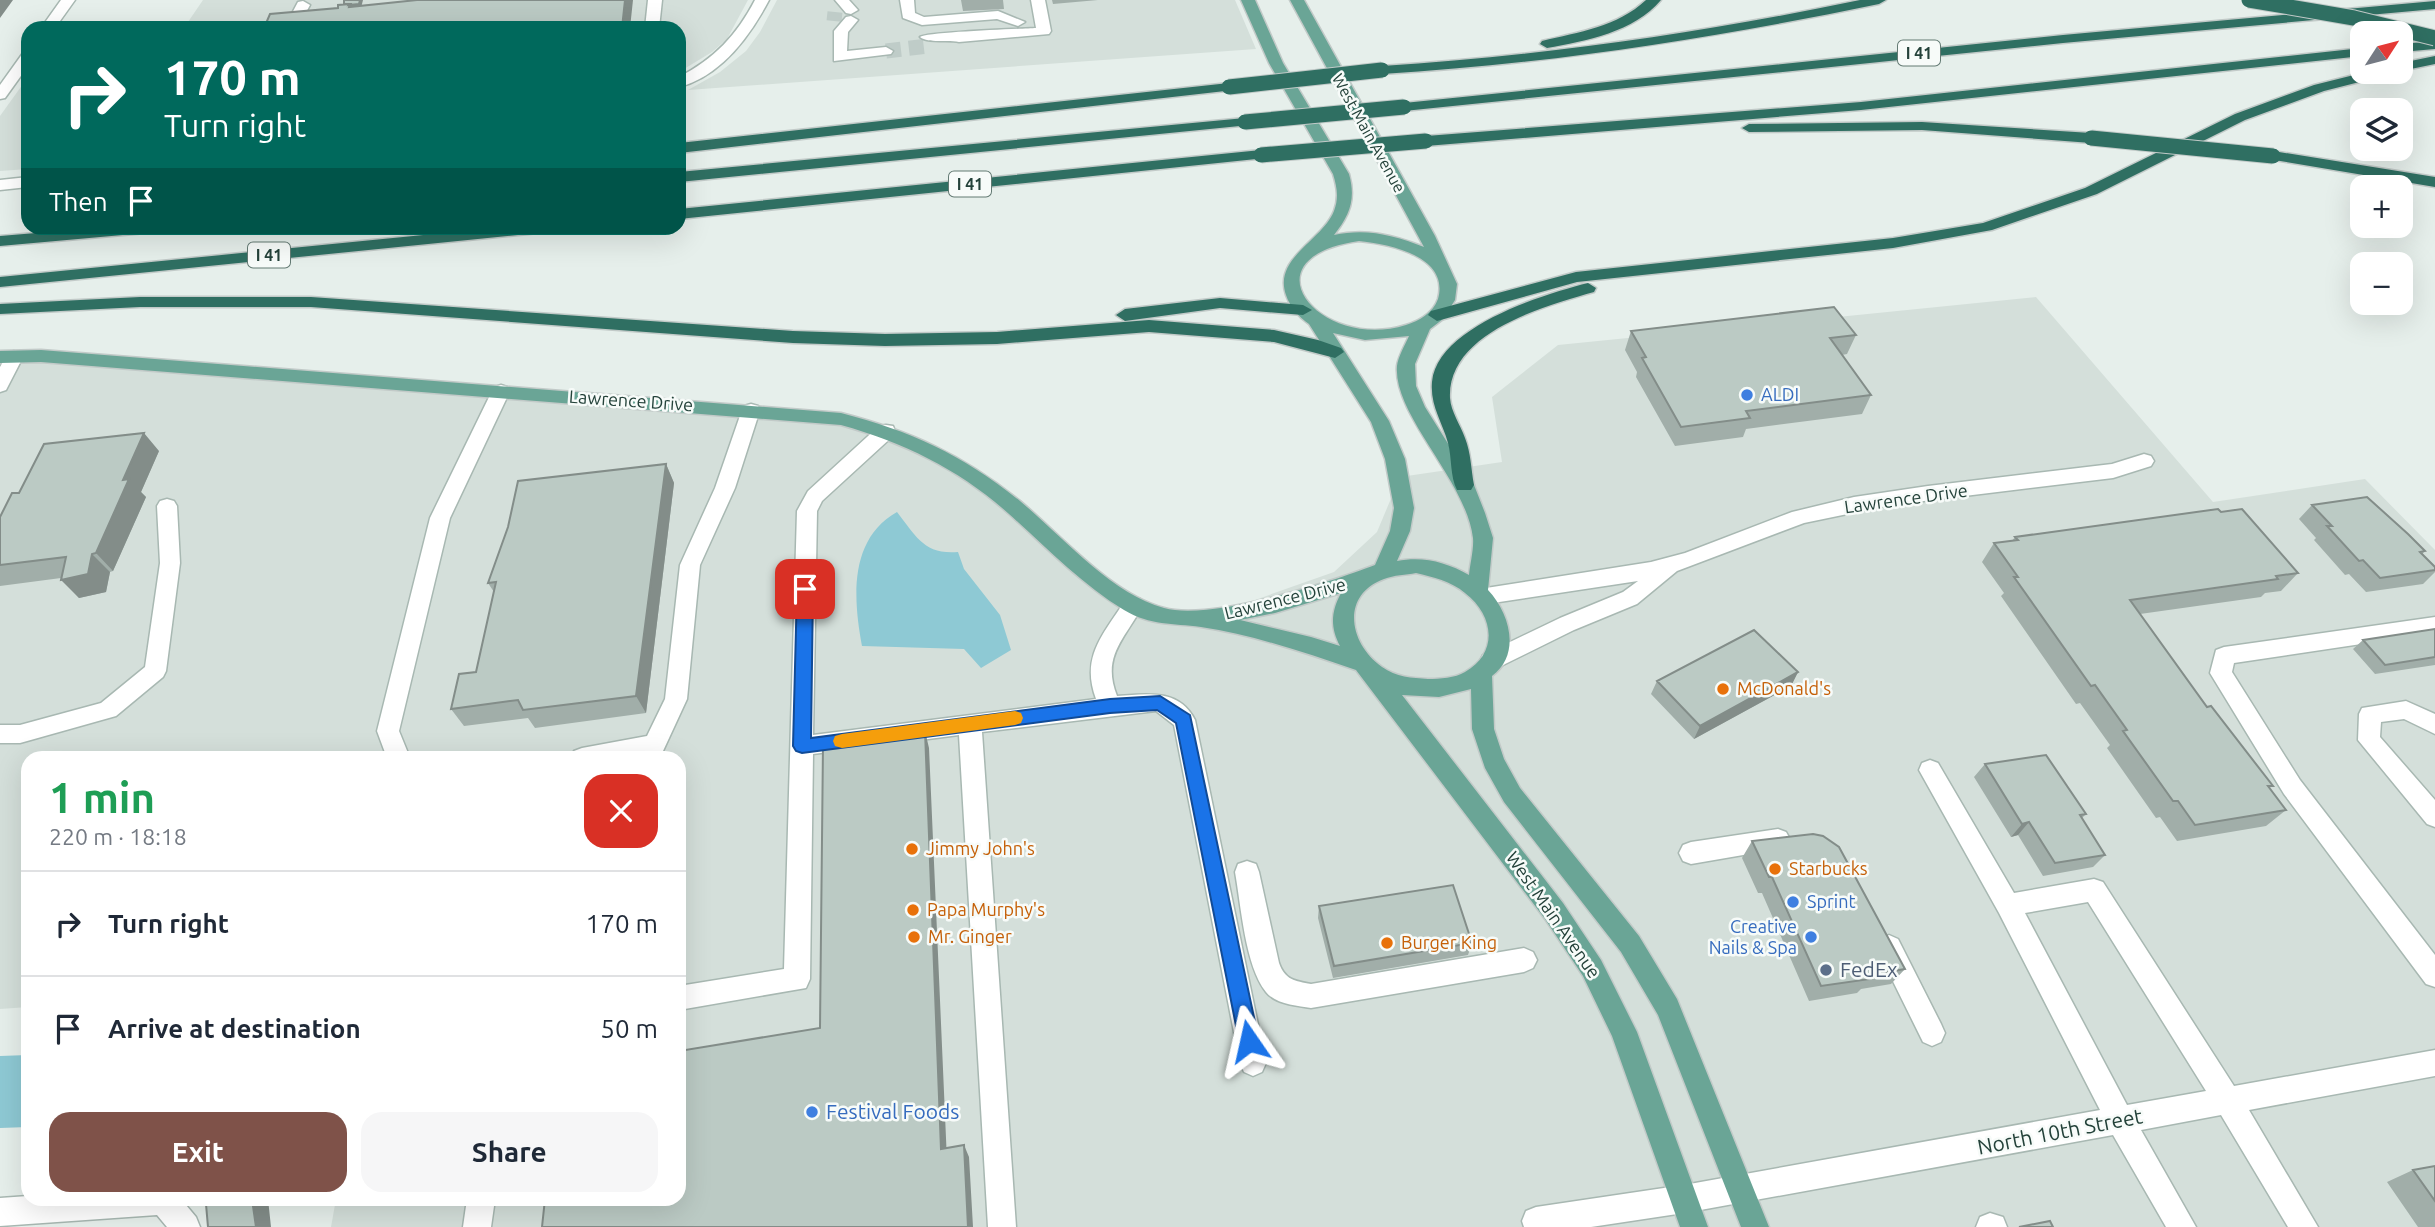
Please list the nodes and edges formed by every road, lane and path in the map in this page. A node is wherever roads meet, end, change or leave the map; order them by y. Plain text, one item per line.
1 (68, 0) edge
2 (655, 0) edge
3 (762, 0) edge
4 (907, 0) edge
5 (1038, 0) edge
6 (1248, 0) edge
7 (1297, 0) edge
8 (1654, 0) edge
9 (1879, 0) edge
10 (2249, 0) edge
11 (2435, 5) edge
12 (842, 14) tunnel mouth
13 (295, 15) edge
14 (332, 18) edge
15 (53, 21) edge
16 (303, 21) edge
17 (311, 21) edge
18 (653, 21) edge
19 (1018, 22) dead end
20 (2435, 38) edge
21 (927, 42) tunnel mouth
22 (859, 43) dead end
23 (2435, 45) edge
24 (2413, 47) edge
25 (2350, 53) edge
26 (2435, 60) edge
27 (2413, 65) edge
28 (21, 66) edge
29 (1382, 70) junction
30 (686, 79) edge
31 (2350, 80) edge
32 (0, 95) edge
33 (1426, 141) junction
34 (686, 147) edge
35 (686, 176) edge
36 (2435, 182) edge
37 (21, 183) edge
38 (0, 185) edge
39 (686, 213) edge
40 (21, 227) edge
41 (0, 230) edge
42 (67, 235) edge
43 (468, 235) edge
44 (0, 241) edge
45 (1316, 247) junction
46 (1439, 266) junction
47 (1654, 271) junction
48 (0, 282) edge
49 (0, 310) edge
50 (1309, 315) junction
51 (1430, 320) junction
52 (963, 337) junction
53 (1335, 352) junction
54 (7, 357) edge
55 (0, 386) edge
56 (500, 391) junction
57 (751, 410) junction
58 (886, 431) junction
59 (2144, 461) dead end
60 (1464, 485) junction
61 (167, 506) dead end
62 (1675, 564) junction
63 (1375, 573) junction
64 (1482, 593) junction
65 (1133, 605) junction
66 (1201, 619) junction
67 (2435, 625) edge
68 (1486, 666) junction
69 (1366, 667) junction
70 (1110, 706) junction
71 (970, 724) junction
72 (2435, 725) edge
73 (0, 734) edge
74 (802, 746) junction
75 (395, 751) edge
76 (618, 751) edge
77 (1930, 770) dead end
78 (2435, 817) edge
79 (1806, 838) edge
80 (1691, 853) dead end
81 (1247, 872) dead end
82 (2008, 905) junction
83 (1878, 926) edge
84 (1524, 960) dead end
85 (2435, 975) edge
86 (686, 997) edge
87 (1932, 1033) dead end
88 (1253, 1063) dead end
89 (2435, 1063) edge
90 (2227, 1102) junction
91 (2120, 1119) junction
92 (1741, 1189) junction
93 (1684, 1199) junction
94 (82, 1206) edge
95 (168, 1206) edge
96 (480, 1206) edge
97 (0, 1212) edge
98 (186, 1227) edge
99 (477, 1227) edge
100 (1002, 1227) edge
101 (1538, 1227) edge
102 (1695, 1227) edge
103 (1755, 1227) edge
104 (2182, 1227) edge
105 (2304, 1227) edge

1 - 15 street
2 - 18 street
3 - 30 street
4 - 19 street
5 - 21 street
6 - 45 main road
7 - 46 main road, West Main Avenue
8 - 29 highway
9 - 29 highway
10 - 20 highway, bridge
11 - 35 highway, I 41, bridge
12 - 22 street
13 - 16 street
14 - 17 street
23 - 24 highway
25 - 33 highway, I 41
26 - 27 highway
28 - 32 street
29 - 34 highway, bridge
31 - 47 highway
33 - 36 highway, bridge
33 - 39 highway, I 41, bridge
37 - 38 street
40 - 41 highway
42 - 44 highway
43 - 48 highway, I 41
45 - 46 main road
45 - 50 main road
46 - 51 main road
47 - 51 highway
47 - 60 highway
49 - 52 highway
50 - 51 main road
50 - 52 highway
50 - 53 main road
51 - 60 main road
52 - 53 highway
53 - 63 main road
54 - 55 street
54 - 56 main road, Lawrence Drive
56 - 57 main road, Lawrence Drive
56 - 75 street
57 - 58 main road, Lawrence Drive
57 - 76 street
58 - 65 main road, Lawrence Drive
58 - 74 street
59 - 62 street, Lawrence Drive
60 - 64 main road
61 - 73 street
62 - 64 street, Lawrence Drive
62 - 68 street, Lawrence Drive
63 - 64 main road
63 - 66 main road, Lawrence Drive
63 - 69 main road
64 - 68 main road
65 - 66 main road, Lawrence Drive
65 - 70 street
66 - 69 main road, Lawrence Drive
67 - 85 street
68 - 69 main road
68 - 92 main road
69 - 93 main road, West Main Avenue
70 - 71 street
70 - 88 street
71 - 74 street
71 - 100 street
72 - 78 street
74 - 86 street
77 - 82 street
79 - 80 street
81 - 84 street
82 - 90 street
82 - 91 street
83 - 87 street
89 - 90 street, North 10th Street
90 - 91 street, North 10th Street
90 - 105 street
91 - 92 street, North 10th Street
91 - 104 street
92 - 93 street, North 10th Street
92 - 103 main road
93 - 101 street, North 10th Street
93 - 102 main road, West Main Avenue
94 - 97 street
95 - 98 street
96 - 99 street

